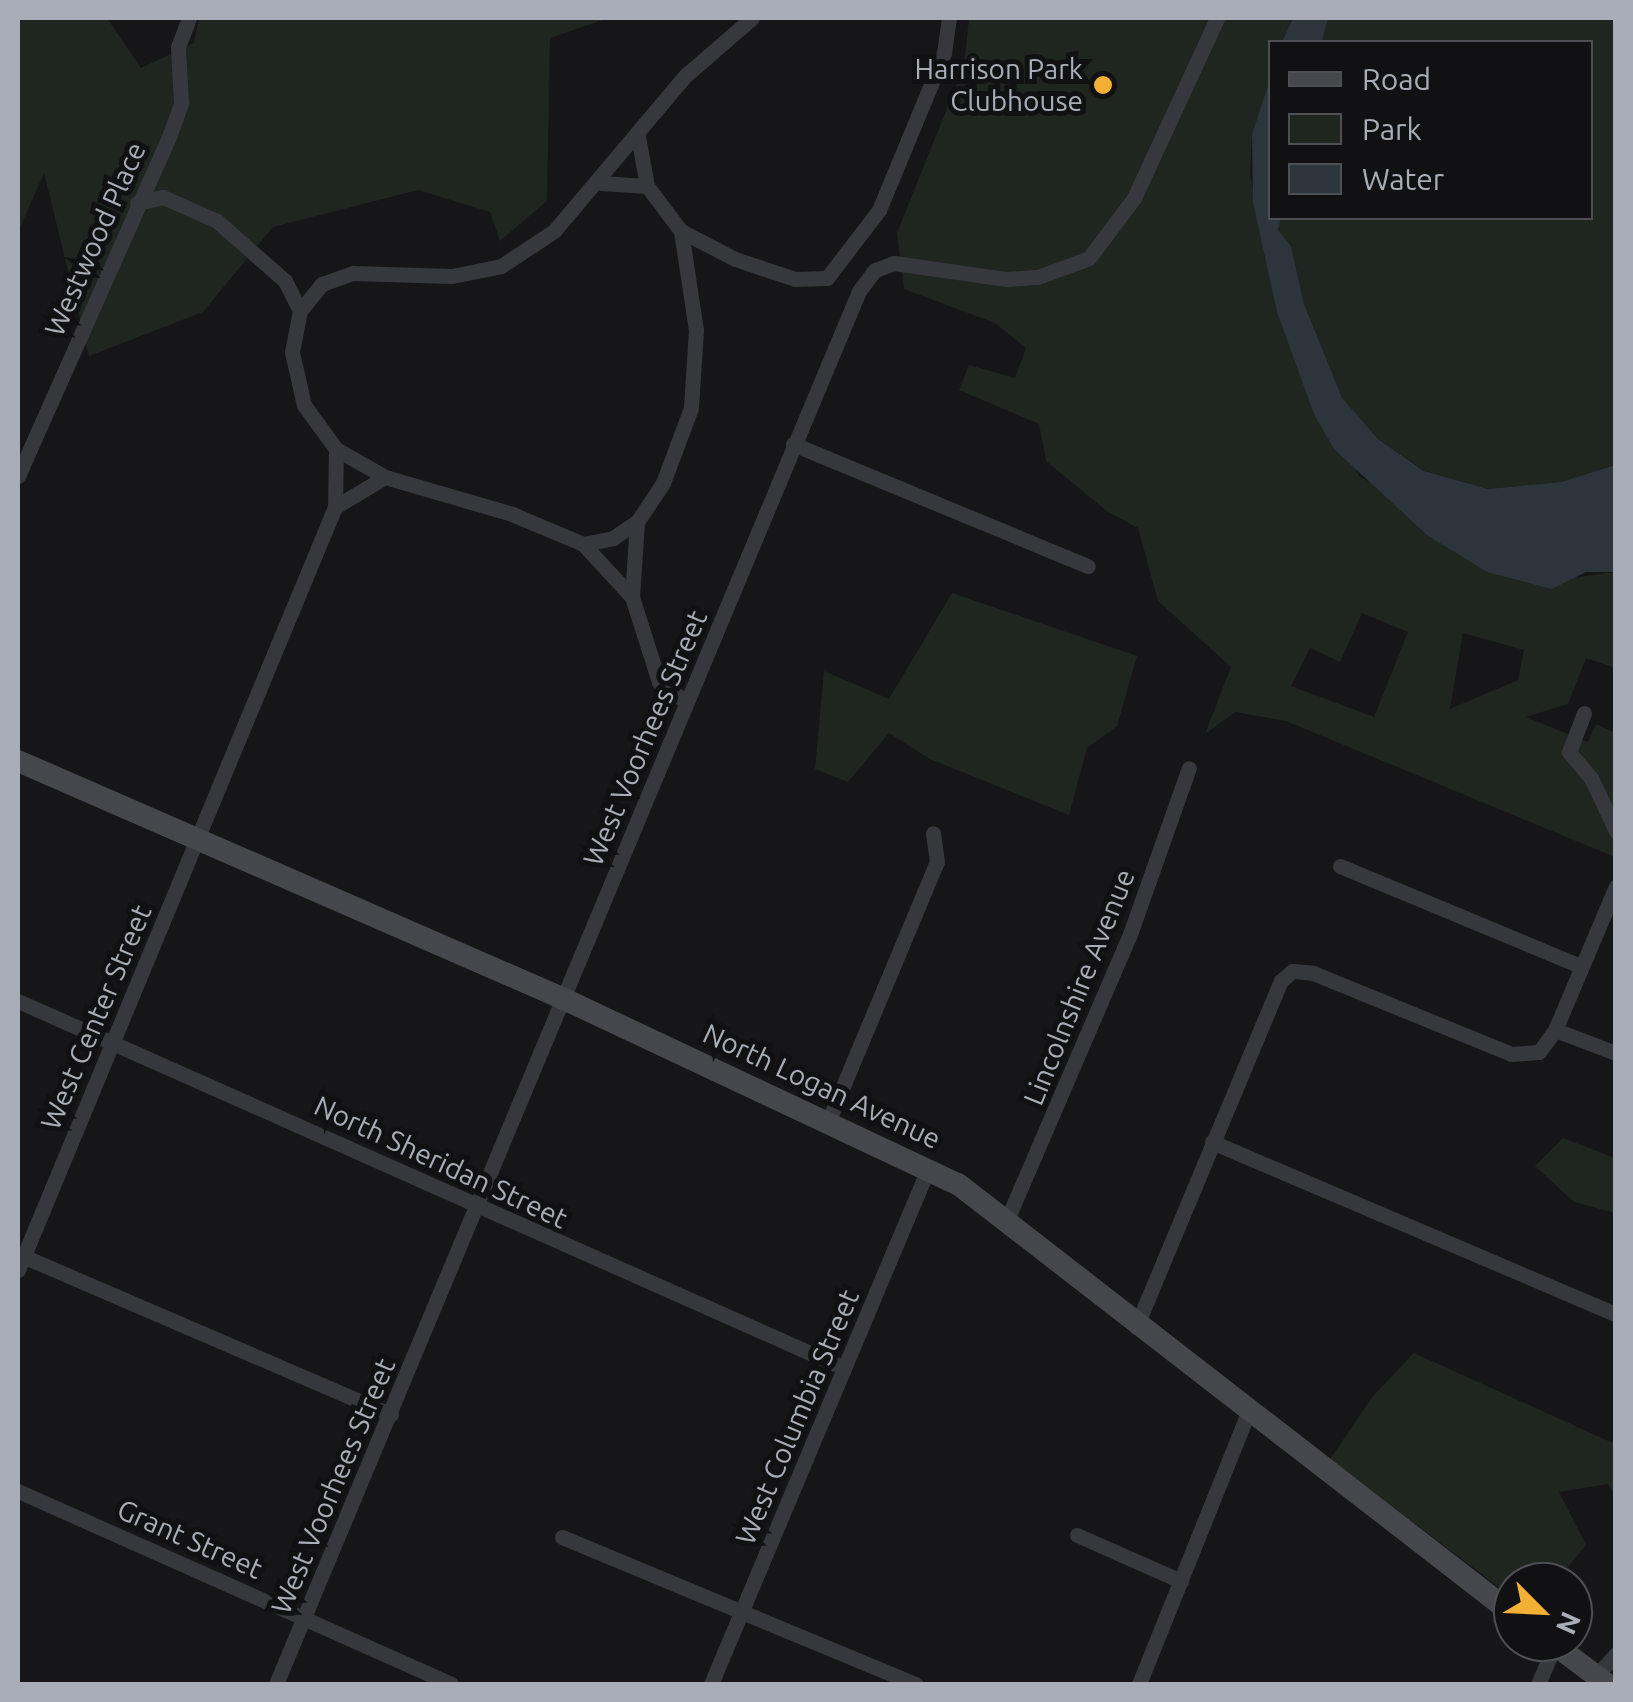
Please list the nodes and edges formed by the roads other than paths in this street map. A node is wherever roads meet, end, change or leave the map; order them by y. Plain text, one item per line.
1 (189, 18) edge
2 (752, 18) edge
3 (949, 18) edge
4 (1217, 18) edge
5 (638, 136) junction
6 (602, 183) junction
7 (647, 186) junction
8 (137, 203) junction
9 (681, 232) junction
10 (285, 281) junction
11 (322, 284) junction
12 (300, 311) junction
13 (794, 444) junction
14 (336, 449) junction
15 (18, 476) edge
16 (385, 478) junction
17 (336, 507) junction
18 (636, 522) junction
19 (582, 544) junction
20 (1088, 566) dead end
21 (632, 597) junction
22 (687, 702) junction
23 (1584, 713) dead end
24 (18, 760) edge
25 (1189, 768) dead end
26 (1616, 830) edge
27 (933, 833) dead end
28 (197, 838) junction
29 (1340, 866) dead end
30 (1616, 886) edge
31 (1580, 966) junction
32 (564, 999) junction
33 (18, 1000) edge
34 (1555, 1030) junction
35 (112, 1042) junction
36 (1616, 1053) edge
37 (828, 1122) junction
38 (1212, 1142) junction
39 (928, 1169) junction
40 (478, 1206) junction
41 (1006, 1222) junction
42 (19, 1260) edge
43 (1616, 1314) edge
44 (1136, 1328) junction
45 (844, 1368) junction
46 (1249, 1412) junction
47 (390, 1415) junction
48 (18, 1491) edge
49 (1077, 1535) dead end
50 (562, 1537) dead end
51 (1180, 1581) junction
52 (1493, 1599) edge
53 (742, 1615) junction
54 (306, 1617) junction
55 (1616, 1654) edge
56 (1578, 1662) edge
57 (1601, 1680) edge
58 (276, 1684) edge
59 (452, 1684) edge
60 (711, 1684) edge
61 (916, 1684) edge
62 (1139, 1684) edge

1 - 8 street, Westwood Place
2 - 5 street
3 - 9 street
4 - 13 street, West Voorhees Street
5 - 6 street
5 - 7 street
6 - 7 street
6 - 11 street
7 - 9 street
8 - 10 street
8 - 15 street, Westwood Place
9 - 18 street
10 - 11 street
10 - 12 street
11 - 12 street
12 - 14 street
13 - 20 street
13 - 22 street, West Voorhees Street
14 - 16 street
14 - 17 street
16 - 17 street
16 - 19 street
17 - 28 street, West Center Street
18 - 19 street
18 - 21 street
19 - 21 street
21 - 22 street
22 - 32 street, West Voorhees Street
23 - 26 street
24 - 28 street, North Logan Avenue
25 - 41 street, Lincolnshire Avenue
27 - 37 street
28 - 32 street, North Logan Avenue
28 - 35 street, West Center Street
29 - 31 street
30 - 31 street
31 - 34 street
32 - 37 street, North Logan Avenue
32 - 40 street, West Voorhees Street
33 - 35 street, North Sheridan Street
34 - 36 street
34 - 38 street
35 - 40 street, North Sheridan Street
35 - 42 street, West Center Street
37 - 39 street, North Logan Avenue
38 - 43 street
38 - 44 street
39 - 41 street, North Logan Avenue
39 - 45 street, West Columbia Street
40 - 45 street, North Sheridan Street
40 - 47 street, West Voorhees Street
41 - 44 street, North Logan Avenue
42 - 47 street
44 - 46 street, North Logan Avenue
45 - 53 street, West Columbia Street
46 - 51 street
46 - 52 street, North Logan Avenue
47 - 54 street, West Voorhees Street
48 - 54 street, Grant Street
49 - 51 street
50 - 53 street
51 - 62 street
53 - 60 street, West Columbia Street
53 - 61 street
54 - 58 street, West Voorhees Street
54 - 59 street, Grant Street
55 - 57 street
56 - 57 street

